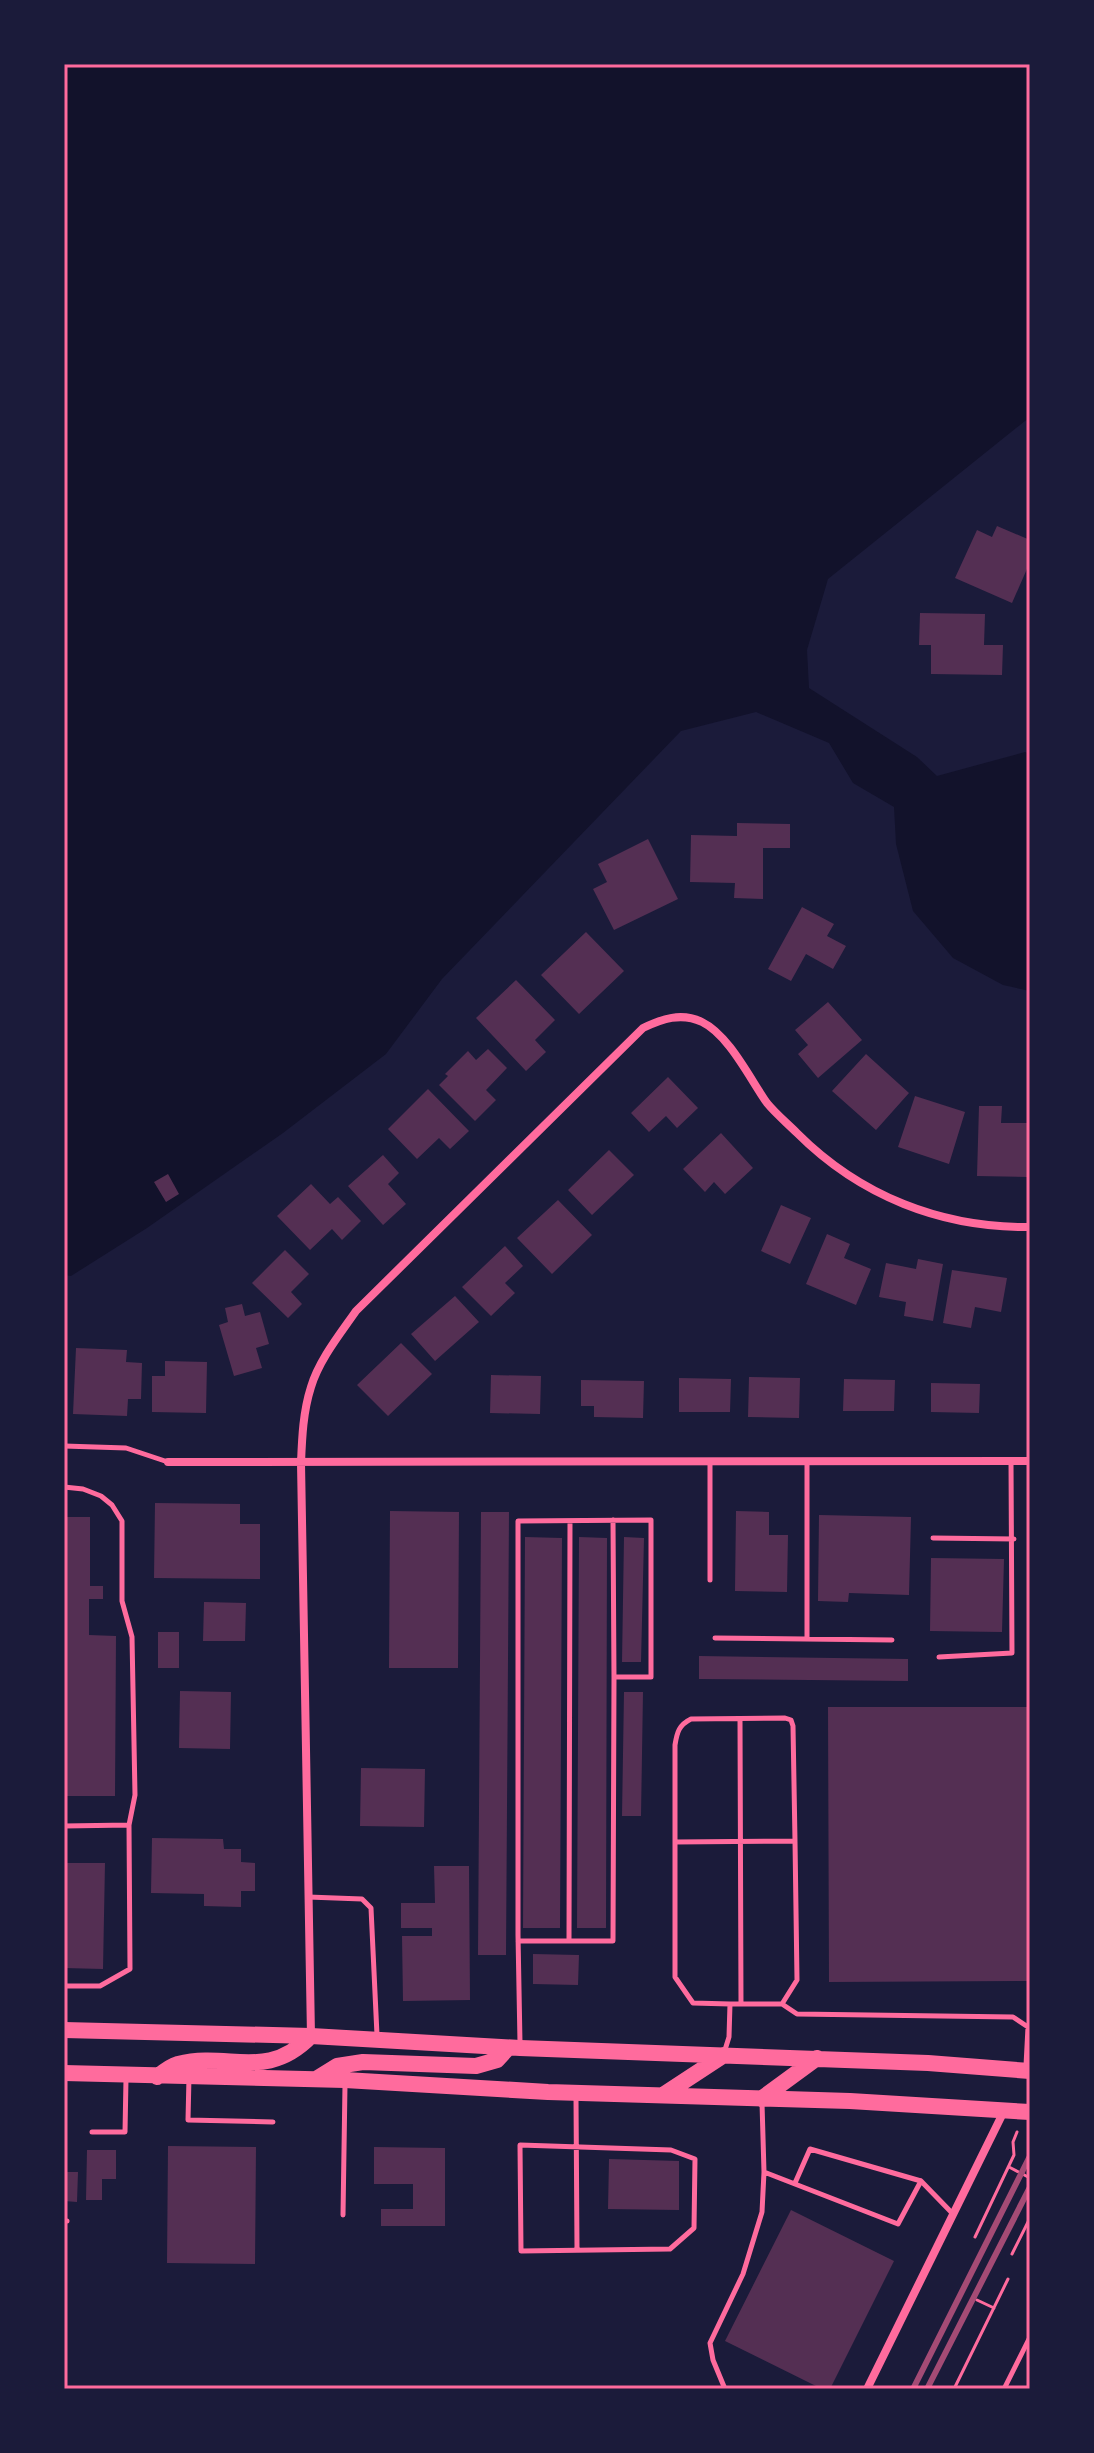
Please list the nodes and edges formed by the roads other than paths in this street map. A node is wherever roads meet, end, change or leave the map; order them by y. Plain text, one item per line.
1 (1030, 1227) edge
2 (64, 1446) edge
3 (1011, 1461) junction
4 (1030, 1461) edge
5 (168, 1462) joint
6 (710, 1462) junction
7 (807, 1462) junction
8 (301, 1463) junction
9 (64, 1487) edge
10 (613, 1520) junction
11 (570, 1521) junction
12 (933, 1538) dead end
13 (1014, 1539) junction
14 (710, 1580) dead end
15 (715, 1638) dead end
16 (807, 1638) junction
17 (892, 1640) dead end
18 (939, 1657) dead end
19 (614, 1677) junction
20 (740, 1719) junction
21 (129, 1825) junction
22 (64, 1826) edge
23 (795, 1841) junction
24 (675, 1842) junction
25 (739, 1842) junction
26 (308, 1897) junction
27 (518, 1941) junction
28 (569, 1941) junction
29 (64, 1986) edge
30 (730, 2004) junction
31 (741, 2004) junction
32 (782, 2004) junction
33 (64, 2030) edge
34 (311, 2036) junction
35 (377, 2040) junction
36 (514, 2048) junction
37 (724, 2055) junction
38 (817, 2058) junction
39 (1028, 2071) edge
40 (64, 2073) edge
41 (126, 2076) junction
42 (157, 2077) junction
43 (189, 2077) junction
44 (316, 2079) junction
45 (345, 2080) junction
46 (576, 2093) junction
47 (663, 2095) junction
48 (761, 2099) junction
49 (1005, 2110) junction
50 (1030, 2112) edge
51 (273, 2122) dead end
52 (92, 2132) dead end
53 (577, 2147) junction
54 (764, 2172) junction
55 (921, 2181) junction
56 (795, 2183) junction
57 (953, 2214) junction
58 (343, 2215) dead end
59 (577, 2249) junction
60 (1030, 2337) edge
61 (725, 2389) edge
62 (867, 2389) edge
63 (1004, 2389) edge

1 - 8 street
2 - 5 lane
3 - 4 street
3 - 7 street
3 - 13 lane
5 - 8 street
6 - 7 street
6 - 8 street
6 - 14 lane
7 - 16 lane
8 - 26 street
9 - 21 lane
10 - 11 lane
10 - 19 lane
10 - 19 lane
11 - 27 lane
11 - 28 lane
12 - 13 lane
13 - 18 lane
15 - 16 lane
16 - 17 lane
19 - 28 lane
20 - 23 lane
20 - 24 lane
20 - 25 lane
21 - 22 lane
21 - 29 lane
23 - 25 lane
23 - 32 lane
24 - 25 lane
24 - 30 lane
25 - 31 lane
26 - 34 street
26 - 35 lane
27 - 28 lane
27 - 36 lane
30 - 31 lane
30 - 37 lane
31 - 32 lane
32 - 39 lane
33 - 34 main road
34 - 35 main road
34 - 42 main road
35 - 36 main road
36 - 37 main road
36 - 44 main road
37 - 38 main road
37 - 47 main road
38 - 39 main road
38 - 48 main road
40 - 41 main road
41 - 42 main road
41 - 52 lane
42 - 43 main road
43 - 44 main road
43 - 51 lane
44 - 45 main road
45 - 46 main road
45 - 58 lane
46 - 47 main road
46 - 53 lane
47 - 48 main road
48 - 49 main road
48 - 54 lane
49 - 50 main road
49 - 57 street
53 - 59 lane
53 - 59 lane
53 - 59 lane
54 - 56 lane
54 - 61 lane
55 - 56 lane
55 - 56 lane
55 - 57 lane
57 - 62 street
60 - 63 lane

